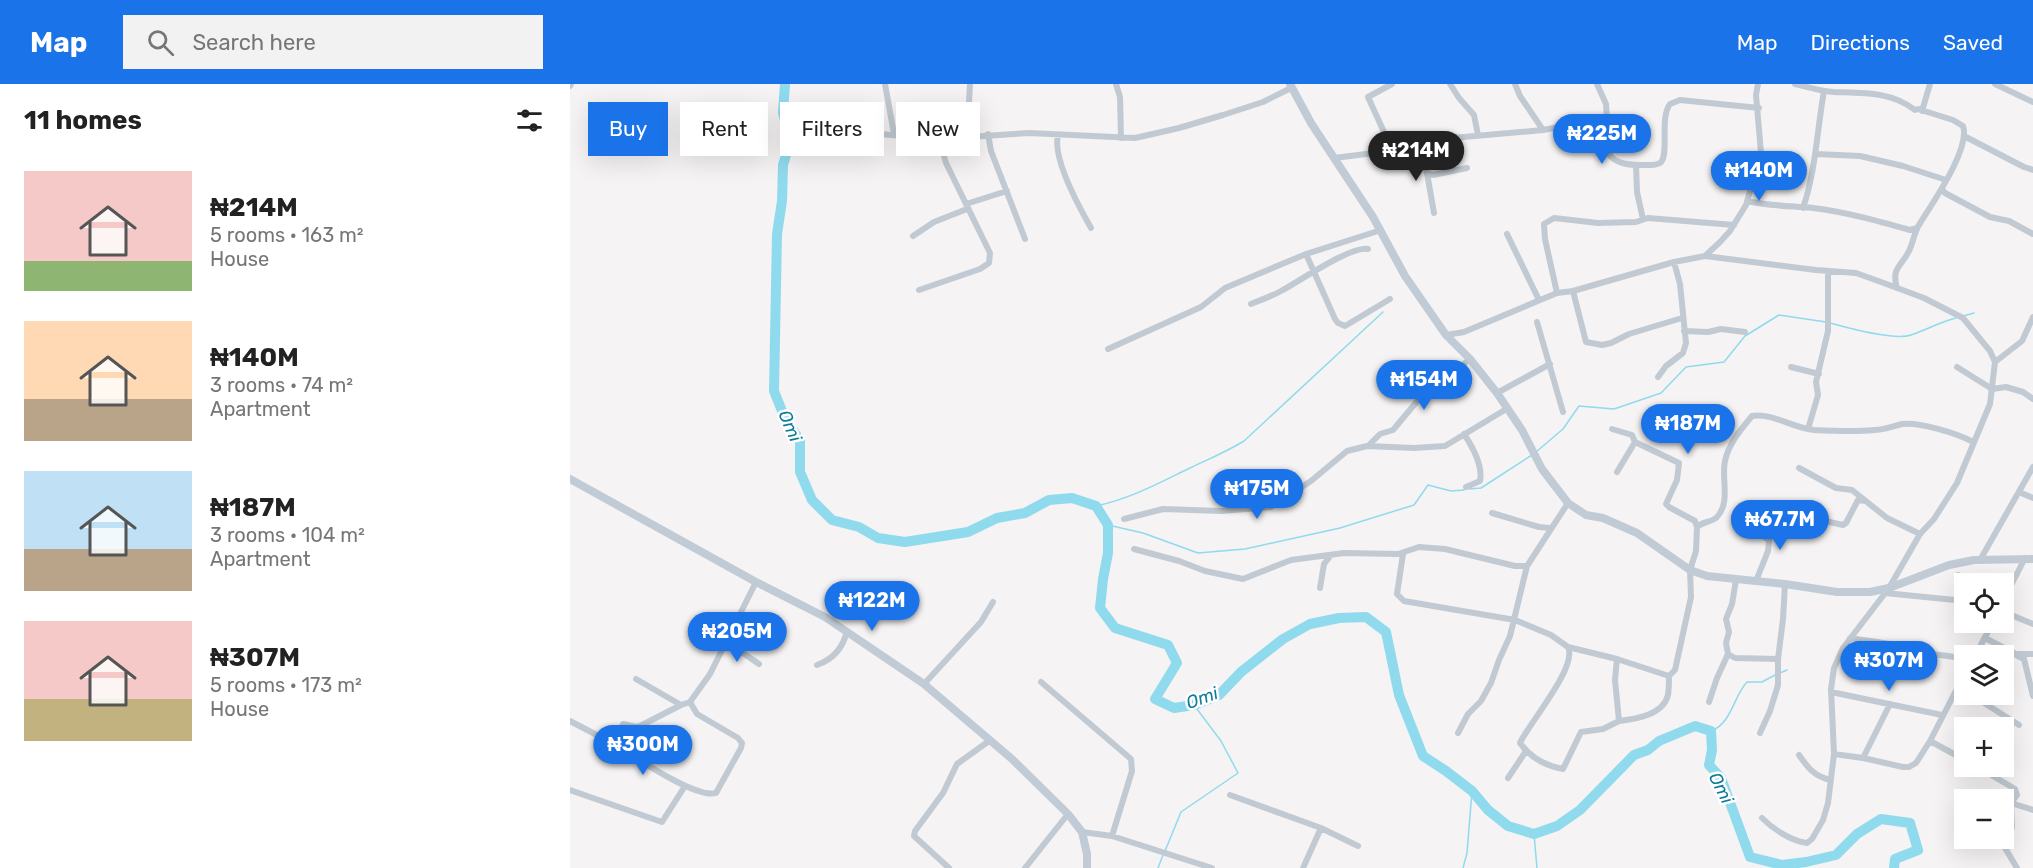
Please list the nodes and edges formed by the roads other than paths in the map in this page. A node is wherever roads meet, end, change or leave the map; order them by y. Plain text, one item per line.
1 (885, 84) edge
2 (970, 84) edge
3 (1116, 84) edge
4 (1392, 84) edge
5 (1450, 84) edge
6 (1515, 84) edge
7 (1597, 84) edge
8 (1760, 84) edge
9 (1795, 84) edge
10 (1930, 84) edge
11 (1995, 84) edge
12 (1290, 86) edge
13 (1845, 88) edge
14 (1824, 91) junction
15 (969, 102) edge
16 (2033, 102) edge
17 (1758, 108) junction
18 (1922, 111) junction
19 (1607, 120) junction
20 (1543, 130) junction
21 (884, 133) edge
22 (894, 134) joint
23 (988, 134) junction
24 (980, 135) edge
25 (1058, 135) junction
26 (1479, 135) junction
27 (1964, 136) junction
28 (1121, 138) junction
29 (1417, 145) junction
30 (1390, 151) junction
31 (1815, 154) junction
32 (944, 156) edge
33 (1334, 158) junction
34 (1636, 165) junction
35 (1467, 168) dead end
36 (2033, 170) edge
37 (1427, 173) junction
38 (1946, 180) junction
39 (1942, 189) junction
40 (1006, 191) junction
41 (1747, 201) junction
42 (967, 206) junction
43 (1803, 208) junction
44 (1434, 213) dead end
45 (1643, 219) junction
46 (1734, 225) junction
47 (1091, 228) dead end
48 (1917, 228) junction
49 (1381, 230) junction
50 (1507, 234) dead end
51 (2033, 234) edge
52 (913, 236) dead end
53 (1025, 239) dead end
54 (1368, 249) dead end
55 (1306, 254) junction
56 (1705, 256) junction
57 (1674, 262) junction
58 (1313, 271) junction
59 (1828, 271) junction
60 (1897, 288) junction
61 (919, 290) dead end
62 (1573, 291) junction
63 (1557, 293) junction
64 (1390, 299) dead end
65 (1539, 300) junction
66 (1251, 304) dead end
67 (2033, 317) edge
68 (1682, 318) junction
69 (1537, 322) dead end
70 (1684, 331) junction
71 (1745, 332) dead end
72 (1446, 335) junction
73 (1108, 349) dead end
74 (1470, 359) junction
75 (1995, 362) junction
76 (1550, 364) junction
77 (1791, 367) dead end
78 (1957, 367) dead end
79 (1819, 374) junction
80 (1658, 377) dead end
81 (1992, 389) junction
82 (1497, 393) junction
83 (2033, 399) edge
84 (1508, 408) junction
85 (1563, 412) dead end
86 (1612, 429) dead end
87 (1808, 429) junction
88 (1464, 434) junction
89 (1635, 442) junction
90 (1973, 442) junction
91 (1367, 446) junction
92 (2033, 467) edge
93 (1799, 468) dead end
94 (1617, 472) dead end
95 (570, 479) edge
96 (1466, 487) dead end
97 (2019, 492) junction
98 (2033, 498) edge
99 (1865, 501) junction
100 (1568, 503) junction
101 (1492, 513) dead end
102 (1124, 519) dead end
103 (1825, 520) dead end
104 (1697, 527) junction
105 (1550, 528) junction
106 (1758, 533) dead end
107 (1920, 534) junction
108 (1134, 549) dead end
109 (1335, 554) junction
110 (1403, 554) junction
111 (2029, 558) edge
112 (1980, 560) junction
113 (1527, 566) junction
114 (1690, 570) junction
115 (1736, 580) junction
116 (1756, 581) junction
117 (756, 582) junction
118 (2014, 583) edge
119 (1785, 584) junction
120 (1320, 588) dead end
121 (1887, 590) junction
122 (1954, 600) edge
123 (993, 602) dead end
124 (2014, 616) edge
125 (1515, 620) junction
126 (2033, 624) edge
127 (847, 631) junction
128 (1988, 633) edge
129 (1850, 638) junction
130 (1986, 638) junction
131 (727, 642) junction
132 (1981, 645) edge
133 (1568, 647) junction
134 (1728, 654) junction
135 (2016, 654) junction
136 (2033, 654) edge
137 (1954, 657) edge
138 (1617, 659) junction
139 (1778, 659) junction
140 (759, 664) dead end
141 (817, 665) dead end
142 (1670, 676) junction
143 (636, 679) dead end
144 (2031, 680) edge
145 (1041, 682) dead end
146 (924, 684) junction
147 (1831, 692) junction
148 (1954, 694) edge
149 (2033, 696) edge
150 (690, 702) junction
151 (1709, 702) dead end
152 (1890, 704) junction
153 (681, 705) junction
154 (1988, 705) edge
155 (1942, 715) junction
156 (1619, 721) junction
157 (570, 722) edge
158 (2019, 724) dead end
159 (1458, 733) dead end
160 (1760, 733) dead end
161 (989, 741) junction
162 (1930, 741) junction
163 (613, 744) junction
164 (1526, 751) junction
165 (1834, 754) junction
166 (1954, 754) edge
167 (1799, 755) dead end
168 (1863, 758) junction
169 (1995, 777) edge
170 (1509, 778) dead end
171 (1831, 780) junction
172 (685, 786) junction
173 (570, 790) edge
174 (1230, 795) dead end
175 (2014, 799) edge
176 (2014, 804) edge
177 (2033, 810) edge
178 (1068, 814) junction
179 (1762, 818) dead end
180 (1321, 828) junction
181 (1082, 832) junction
182 (1112, 836) junction
183 (1358, 846) dead end
184 (2006, 849) edge
185 (949, 868) edge
186 (1025, 868) edge
187 (1088, 868) edge
188 (1212, 868) edge
189 (1303, 868) edge
190 (2017, 868) edge

1 - 22 street
2 - 15 street
3 - 28 street
4 - 30 street
5 - 26 street
6 - 20 street
7 - 19 street
8 - 17 street
9 - 14 street
10 - 18 street
11 - 16 street
12 - 28 street
12 - 33 street
13 - 14 street
13 - 18 street
14 - 31 street
17 - 34 street
17 - 41 street
18 - 27 street
19 - 20 street
19 - 34 street
20 - 26 street
21 - 22 street
23 - 24 street
23 - 25 street
23 - 40 street
25 - 28 street
25 - 47 street
26 - 29 street
27 - 36 street
27 - 38 street
29 - 30 street
29 - 37 street
30 - 33 street
31 - 38 street
31 - 43 street
32 - 42 street
33 - 49 street
34 - 45 street
35 - 37 street
37 - 44 street
38 - 39 street
39 - 48 street
39 - 51 street
40 - 42 street
40 - 53 street
41 - 43 street
41 - 46 street
42 - 52 street
42 - 61 street
43 - 48 street
45 - 46 street
45 - 63 street
46 - 56 street
48 - 60 street
49 - 55 street
49 - 72 street
50 - 65 street
54 - 58 street
55 - 58 street
55 - 73 street
56 - 57 street
56 - 59 street
57 - 62 street
57 - 68 street
58 - 64 street
58 - 66 street
59 - 60 street
59 - 79 street
60 - 75 street
62 - 63 street
62 - 68 street
63 - 65 street
65 - 72 street
67 - 75 street
68 - 70 street
69 - 76 street
70 - 71 street
70 - 80 street
72 - 74 street
74 - 82 street
74 - 91 street
75 - 81 street
76 - 82 street
76 - 85 street
77 - 79 street
78 - 81 street
79 - 87 street
81 - 83 street
81 - 90 street
82 - 84 street
84 - 88 street
84 - 100 street
86 - 89 street
87 - 90 street
87 - 104 street
88 - 91 street
88 - 96 street
89 - 94 street
89 - 104 street
90 - 107 street
91 - 102 street
92 - 97 street
93 - 99 street
95 - 117 street
97 - 98 street
97 - 112 street
99 - 103 street
99 - 107 street
100 - 105 street
100 - 114 street
101 - 105 street
104 - 114 street
105 - 113 street
106 - 116 street
107 - 121 street
108 - 109 street
109 - 110 street
109 - 120 street
110 - 113 street
110 - 125 street
111 - 112 street
111 - 118 street
112 - 121 street
113 - 125 street
114 - 115 street
114 - 142 street
115 - 116 street
115 - 134 street
116 - 119 street
117 - 127 street
117 - 131 street
119 - 121 street
119 - 139 street
121 - 122 street
121 - 129 street
123 - 146 street
124 - 126 street
125 - 133 street
125 - 159 street
127 - 141 street
127 - 146 street
128 - 130 street
129 - 137 street
129 - 147 street
130 - 132 street
130 - 135 street
131 - 140 street
131 - 150 street
133 - 138 street
133 - 164 street
134 - 139 street
134 - 151 street
135 - 136 street
135 - 144 street
138 - 142 street
138 - 156 street
139 - 160 street
142 - 156 street
143 - 153 street
144 - 149 street
145 - 182 street
146 - 161 street
147 - 152 street
147 - 165 street
148 - 155 street
150 - 153 street
150 - 172 street
152 - 155 street
152 - 168 street
153 - 163 street
154 - 158 street
155 - 162 street
156 - 164 street
157 - 163 street
161 - 178 street
161 - 185 street
162 - 166 street
162 - 168 street
163 - 172 street
164 - 170 street
165 - 168 street
165 - 171 street
167 - 171 street
169 - 175 street
171 - 179 street
172 - 173 street
174 - 180 street
176 - 177 street
178 - 181 street
178 - 186 street
180 - 183 street
180 - 189 street
181 - 182 street
181 - 187 street
182 - 188 street
184 - 190 street

